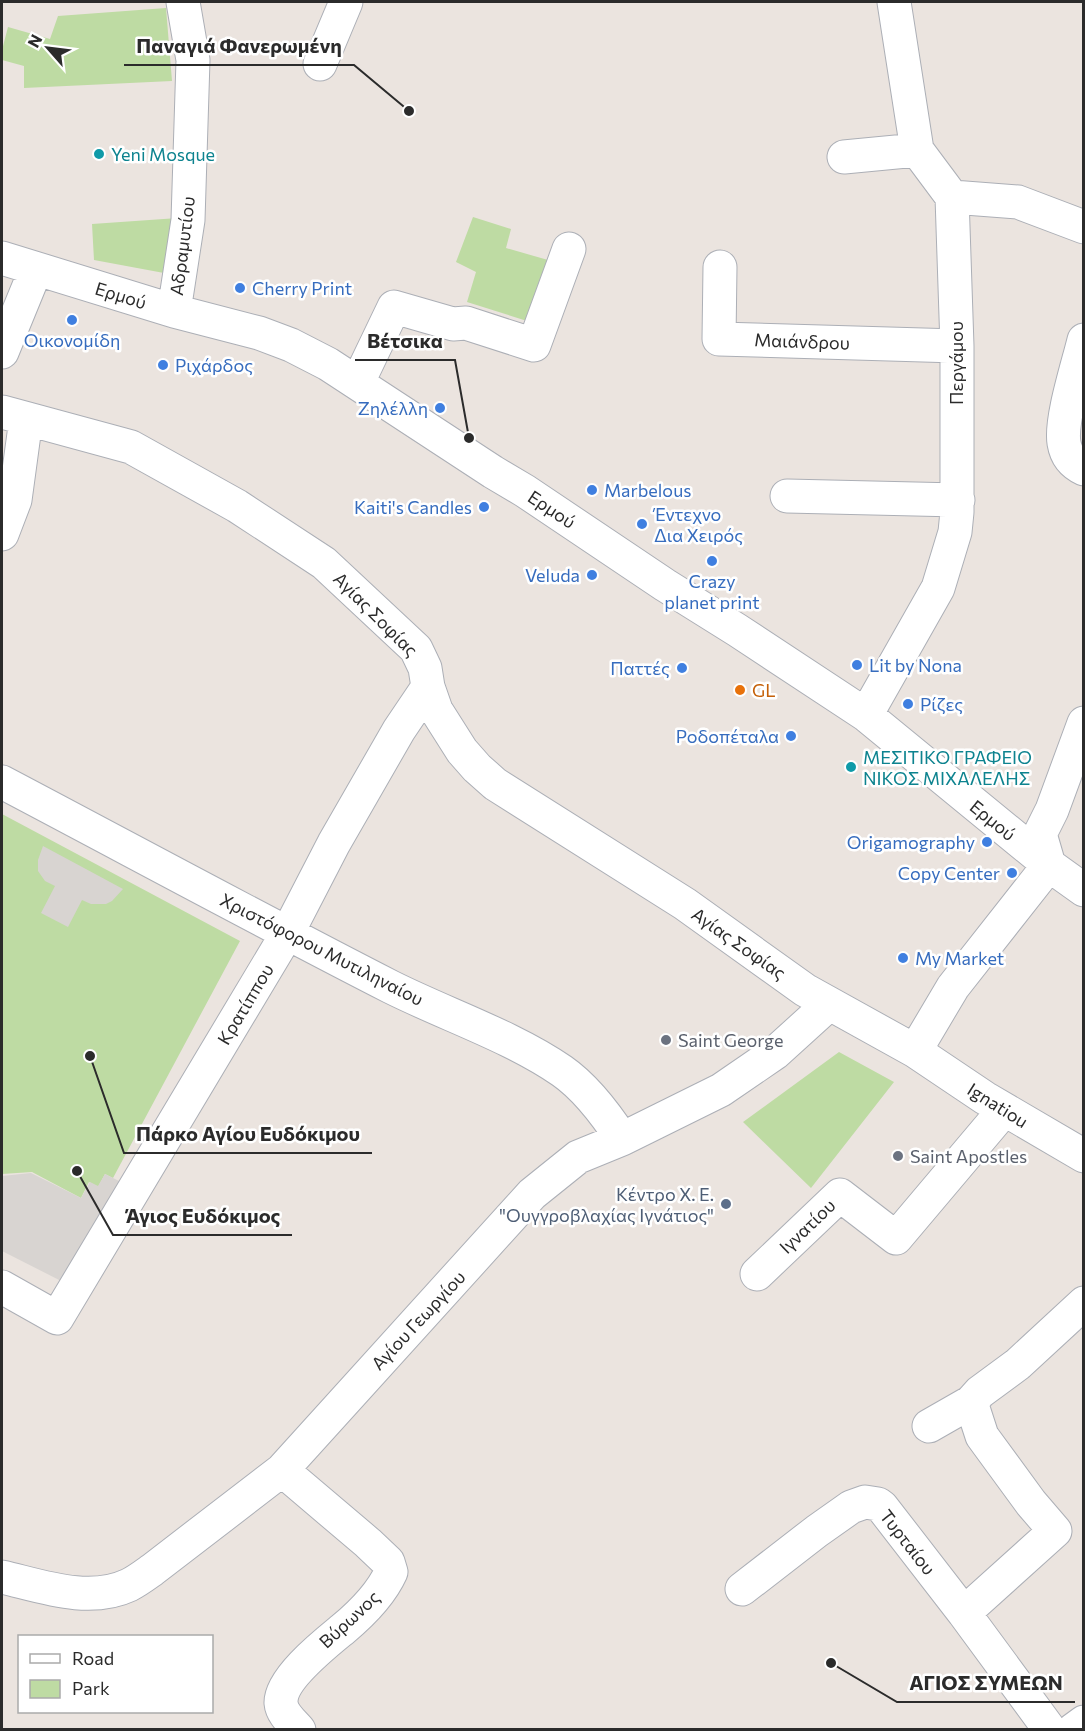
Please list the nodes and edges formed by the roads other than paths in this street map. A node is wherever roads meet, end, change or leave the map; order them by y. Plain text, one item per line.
1 (183, 2) edge
2 (346, 2) edge
3 (894, 2) edge
4 (320, 64) dead end
5 (917, 150) junction
6 (844, 157) dead end
7 (952, 197) junction
8 (1083, 226) edge
9 (569, 249) dead end
10 (2, 258) edge
11 (720, 267) dead end
12 (36, 269) junction
13 (174, 311) junction
14 (1083, 340) edge
15 (957, 346) junction
16 (2, 352) edge
17 (358, 382) junction
18 (14, 416) edge
19 (1083, 469) edge
20 (787, 496) dead end
21 (958, 500) junction
22 (2, 534) edge
23 (428, 687) junction
24 (866, 715) junction
25 (1083, 723) edge
26 (2, 782) edge
27 (1049, 865) junction
28 (1083, 890) edge
29 (288, 932) junction
30 (829, 1004) junction
31 (915, 1051) junction
32 (1004, 1110) junction
33 (622, 1139) junction
34 (1083, 1156) edge
35 (757, 1274) dead end
36 (2, 1287) edge
37 (1083, 1303) edge
38 (971, 1402) junction
39 (929, 1426) dead end
40 (282, 1470) junction
41 (2, 1577) edge
42 (742, 1589) dead end
43 (964, 1613) junction
44 (1083, 1722) edge
45 (299, 1730) edge
46 (1050, 1730) edge
47 (1072, 1730) edge

1 - 13 street, Αδραμυτίου
2 - 4 street
3 - 5 street
5 - 6 street
5 - 7 street
7 - 8 street
7 - 15 street, Περγάμου
9 - 17 street
10 - 12 street, Ερμού
11 - 15 street, Μαιάνδρου
12 - 13 street, Ερμού
12 - 16 street
13 - 17 street, Ερμού
14 - 19 street
15 - 21 street, Περγάμου
17 - 24 street, Ερμού
18 - 22 street
18 - 23 street, Αγίας Σοφίας
20 - 21 street
21 - 24 street, Περγάμου
23 - 29 street, Κρατίππου
23 - 30 street, Αγίας Σοφίας
24 - 27 street, Ερμού
25 - 27 street
26 - 29 street, Χριστόφορου Μυτιληναίου
27 - 28 street, Ερμού
27 - 31 street
29 - 33 street, Χριστόφορου Μυτιληναίου
29 - 36 street, Κρατίππου
30 - 31 street
30 - 33 street, Αγίου Γεωργίου
31 - 32 street, Ignatiou
32 - 34 street, Ignatiou
32 - 35 street, Ιγνατίου
33 - 40 street, Αγίου Γεωργίου
37 - 38 street
38 - 39 street
38 - 43 street
40 - 41 street, Αγίου Γεωργίου
40 - 45 street, Βύρωνος
42 - 43 street, Τυρταίου
43 - 46 street, Τυρταίου
44 - 47 street

